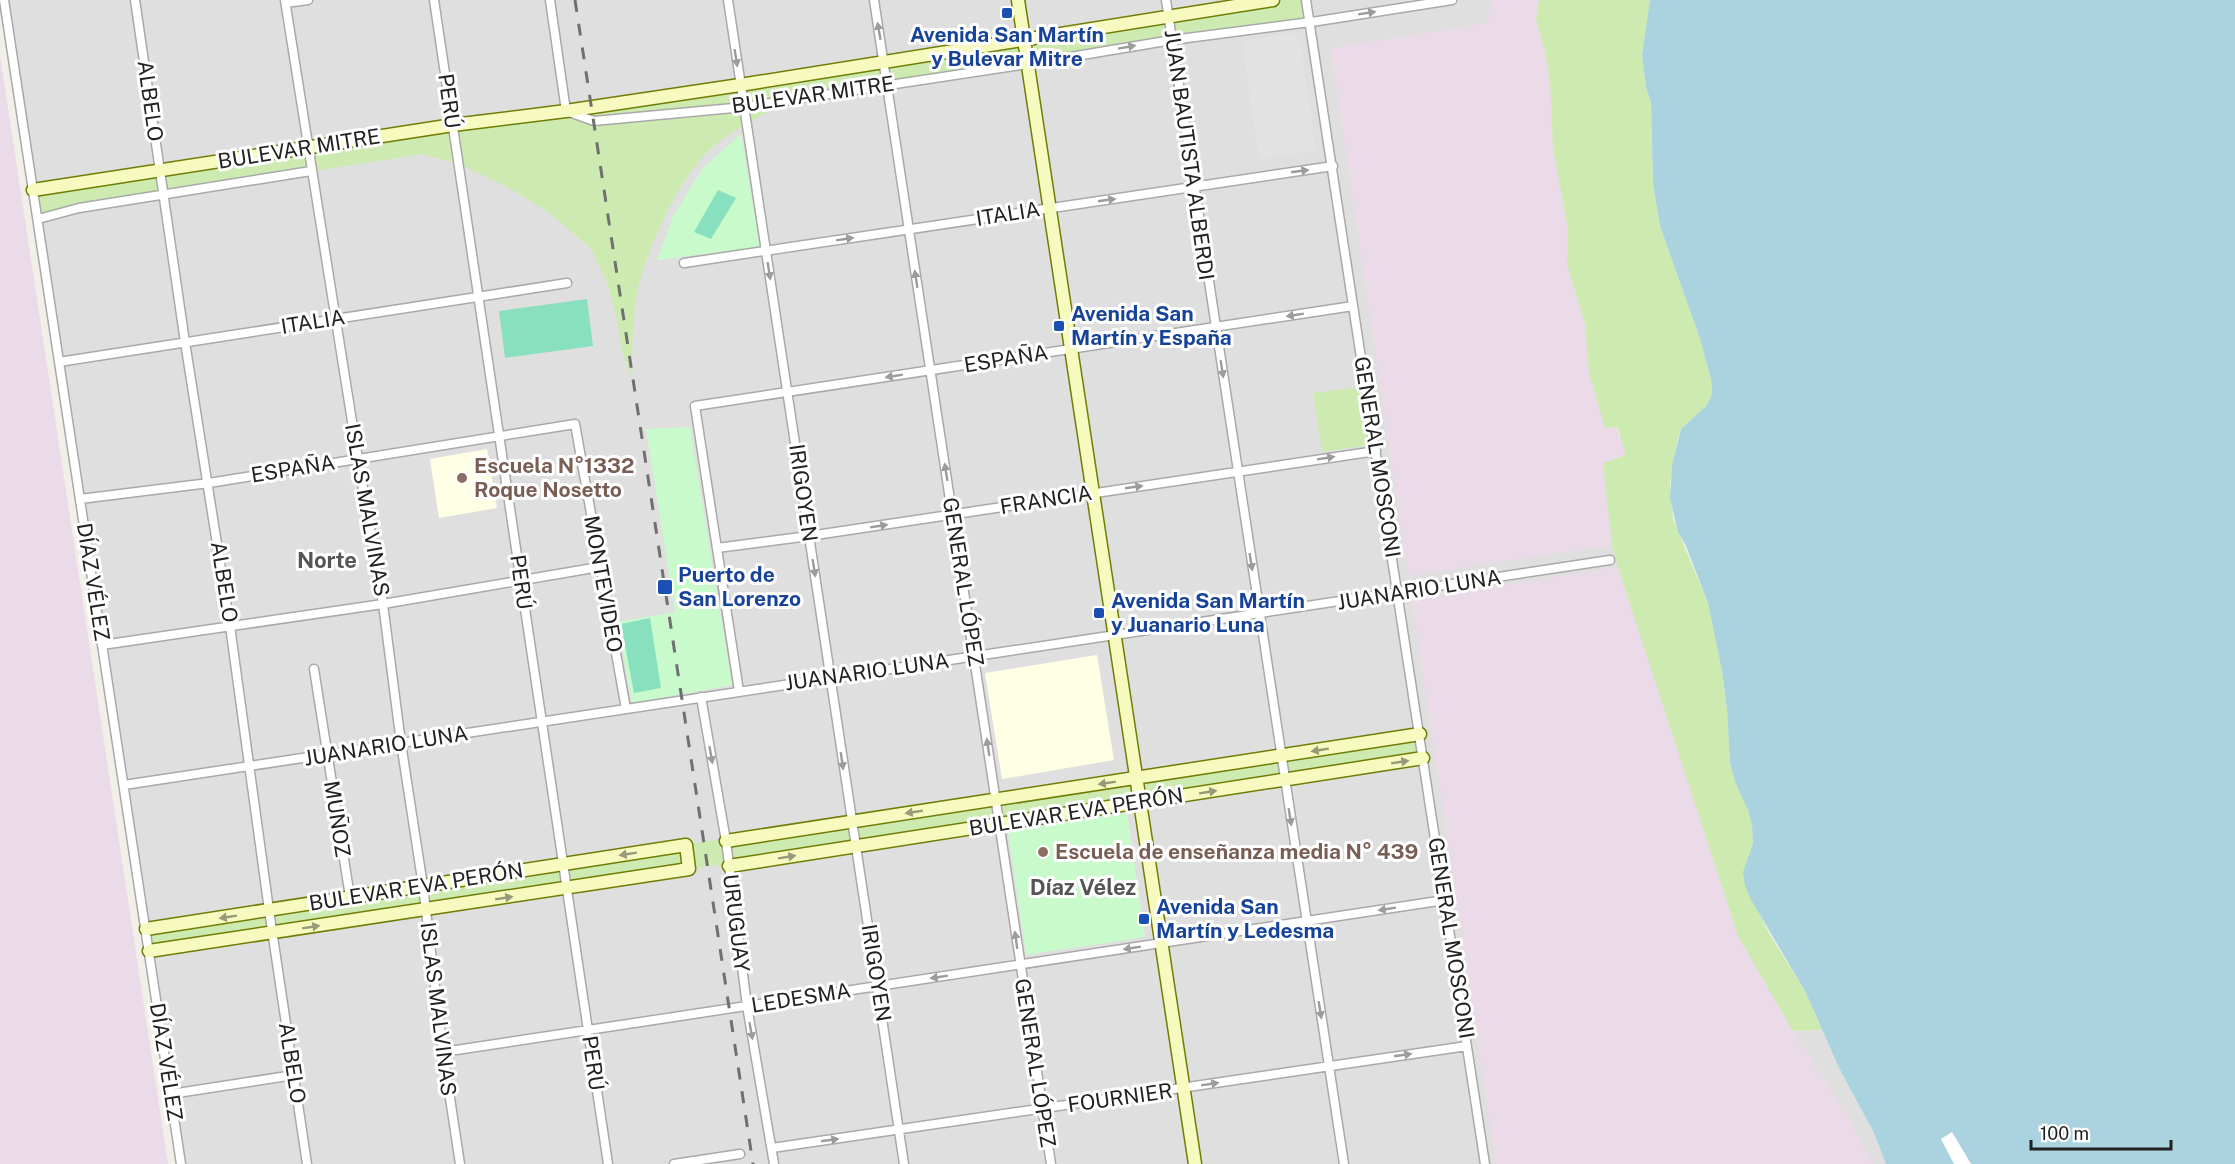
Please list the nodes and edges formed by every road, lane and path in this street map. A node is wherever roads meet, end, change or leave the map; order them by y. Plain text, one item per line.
1 (4, 0) edge
2 (135, 0) edge
3 (308, 0) edge
4 (434, 0) edge
5 (550, 0) edge
6 (728, 0) edge
7 (874, 0) edge
8 (1018, 0) edge
9 (1166, 0) edge
10 (1273, 0) edge
11 (1306, 0) edge
12 (1452, 0) edge
13 (286, 1) edge
14 (1169, 18) junction
15 (1309, 21) junction
16 (1024, 39) junction
17 (1172, 40) junction
18 (884, 62) junction
19 (1028, 64) junction
20 (887, 84) junction
21 (740, 85) junction
22 (744, 107) junction
23 (566, 111) junction
24 (453, 125) junction
25 (310, 147) junction
26 (1332, 166) junction
27 (160, 170) junction
28 (311, 171) junction
29 (1193, 187) junction
30 (33, 190) junction
31 (163, 195) junction
32 (1049, 208) junction
33 (38, 219) junction
34 (909, 229) junction
35 (766, 250) junction
36 (684, 263) dead end
37 (567, 283) dead end
38 (478, 296) junction
39 (1353, 306) junction
40 (336, 319) junction
41 (1215, 327) junction
42 (185, 342) junction
43 (1071, 349) junction
44 (59, 362) junction
45 (931, 370) junction
46 (788, 392) junction
47 (575, 424) joint
48 (499, 436) junction
49 (1376, 451) junction
50 (358, 459) junction
51 (1237, 472) junction
52 (209, 483) junction
53 (1093, 493) junction
54 (80, 499) junction
55 (952, 514) junction
56 (809, 536) junction
57 (717, 548) junction
58 (1610, 560) dead end
59 (599, 567) junction
60 (521, 581) junction
61 (1398, 593) junction
62 (383, 604) junction
63 (1259, 614) junction
64 (230, 626) junction
65 (1115, 636) junction
66 (102, 645) junction
67 (974, 657) junction
68 (314, 669) dead end
69 (830, 678) junction
70 (739, 691) junction
71 (701, 697) junction
72 (626, 709) junction
73 (542, 721) junction
74 (1420, 734) junction
75 (401, 743) junction
76 (327, 754) junction
77 (1281, 756) junction
78 (1423, 758) junction
79 (251, 768) junction
80 (1137, 778) junction
81 (1284, 780) junction
82 (124, 785) junction
83 (996, 800) junction
84 (1141, 802) junction
85 (851, 822) junction
86 (999, 824) junction
87 (726, 842) junction
88 (855, 846) junction
89 (563, 864) junction
90 (729, 866) junction
91 (423, 886) junction
92 (567, 888) junction
93 (350, 897) junction
94 (1445, 900) junction
95 (269, 910) junction
96 (425, 910) junction
97 (1306, 921) junction
98 (146, 929) junction
99 (272, 933) junction
100 (1162, 943) junction
101 (149, 951) junction
102 (1020, 965) junction
103 (878, 986) junction
104 (747, 1006) junction
105 (588, 1030) junction
106 (1467, 1046) junction
107 (443, 1052) junction
108 (1329, 1066) junction
109 (294, 1075) junction
110 (1184, 1088) junction
111 (171, 1094) junction
112 (1043, 1109) junction
113 (899, 1130) junction
114 (772, 1148) junction
115 (740, 1154) dead end
116 (181, 1164) edge
117 (307, 1164) edge
118 (460, 1164) edge
119 (608, 1164) edge
120 (674, 1164) edge
121 (774, 1164) edge
122 (904, 1164) edge
123 (1052, 1164) edge
124 (1195, 1164) edge
125 (1344, 1164) edge
126 (1485, 1164) edge

1 - 30 street, DÍAZ VÉLEZ
2 - 27 street, ALBELO
3 - 13 street
4 - 24 street, PERÚ
5 - 23 street
6 -> 21 street, IRIGOYEN
18 -> 7 street, GENERAL LÓPEZ
8 - 16 street
9 - 14 street, JUAN BAUTISTA ALBERDI
10 - 14 street, BULEVAR MITRE
11 - 15 street, GENERAL MOSCONI
15 -> 12 street, BULEVAR MITRE
13 - 25 street, ISLAS MALVINAS
14 - 16 street, BULEVAR MITRE
14 - 17 street, JUAN BAUTISTA ALBERDI
15 - 17 street, BULEVAR MITRE
15 - 26 street, GENERAL MOSCONI
16 - 18 street, BULEVAR MITRE
16 - 19 street
19 -> 17 street, BULEVAR MITRE
17 - 29 street, JUAN BAUTISTA ALBERDI
18 - 20 street, GENERAL LÓPEZ
18 - 21 street, BULEVAR MITRE
19 - 20 street, BULEVAR MITRE
19 - 32 street
20 - 22 street, BULEVAR MITRE
20 - 34 street, GENERAL LÓPEZ
21 - 22 street, IRIGOYEN
21 - 23 street, BULEVAR MITRE
22 - 23 street, BULEVAR MITRE
22 - 35 street, IRIGOYEN
23 - 24 street, BULEVAR MITRE
24 - 25 street, BULEVAR MITRE
24 - 38 street, PERÚ
25 - 27 street, BULEVAR MITRE
25 - 28 street, ISLAS MALVINAS
29 -> 26 street, ITALIA
26 - 39 street, GENERAL MOSCONI
27 - 30 street, BULEVAR MITRE
27 - 31 street, ALBELO
28 - 31 street, BULEVAR MITRE
28 - 40 street, ISLAS MALVINAS
32 -> 29 street, ITALIA
29 - 41 street, JUAN BAUTISTA ALBERDI
30 - 33 street, DÍAZ VÉLEZ
31 - 33 street, BULEVAR MITRE
31 - 42 street, ALBELO
32 - 34 street, ITALIA
32 - 43 street
33 - 44 street, DÍAZ VÉLEZ
35 -> 34 street, ITALIA
45 -> 34 street, GENERAL LÓPEZ
35 - 36 street, ITALIA
35 -> 46 street, IRIGOYEN
37 - 38 street, ITALIA
38 - 40 street, ITALIA
38 - 48 street, PERÚ
39 -> 41 street, ESPAÑA
39 - 49 street, GENERAL MOSCONI
40 - 42 street, ITALIA
40 - 50 street, ISLAS MALVINAS
41 - 43 street, ESPAÑA
41 -> 51 street, JUAN BAUTISTA ALBERDI
42 - 44 street, ITALIA
42 - 52 street, ALBELO
43 - 45 street, ESPAÑA
43 - 53 street
44 - 54 street, DÍAZ VÉLEZ
45 -> 46 street, ESPAÑA
55 -> 45 street, GENERAL LÓPEZ
46 - 56 street, IRIGOYEN
46 - 57 street, ESPAÑA
47 - 48 street, ESPAÑA
47 - 59 street, MONTEVIDEO
48 - 50 street, ESPAÑA
48 - 60 street, PERÚ
51 -> 49 street, FRANCIA
49 - 61 street, GENERAL MOSCONI
50 - 52 street, ESPAÑA
50 - 62 street, ISLAS MALVINAS
53 -> 51 street, FRANCIA
51 -> 63 street, JUAN BAUTISTA ALBERDI
52 - 54 street, ESPAÑA
52 - 64 street, ALBELO
53 - 55 street, FRANCIA
53 - 65 street
54 - 66 street, DÍAZ VÉLEZ
56 -> 55 street, FRANCIA
55 - 67 street, GENERAL LÓPEZ
56 - 57 street, FRANCIA
56 -> 69 street, IRIGOYEN
57 - 70 street
58 - 61 street, JUANARIO LUNA
59 - 60 street
59 - 72 street, MONTEVIDEO
60 - 62 street
60 - 73 street, PERÚ
61 - 63 street, JUANARIO LUNA
61 - 74 street, GENERAL MOSCONI
62 - 64 street
62 - 75 street, ISLAS MALVINAS
63 - 65 street, JUANARIO LUNA
63 - 77 street, JUAN BAUTISTA ALBERDI
64 - 66 street
64 - 79 street, ALBELO
65 - 67 street, JUANARIO LUNA
65 - 80 street
66 - 82 street, DÍAZ VÉLEZ
67 - 69 street, JUANARIO LUNA
83 -> 67 street, GENERAL LÓPEZ
68 - 76 street, MUÑOZ
69 - 70 street, JUANARIO LUNA
69 -> 85 street, IRIGOYEN
70 - 71 street, JUANARIO LUNA
71 - 72 street, JUANARIO LUNA
71 -> 87 street, URUGUAY
72 - 73 street, JUANARIO LUNA
73 - 75 street, JUANARIO LUNA
73 - 89 street, PERÚ
74 -> 77 street, BULEVAR EVA PERÓN
74 - 78 street, GENERAL MOSCONI
75 - 76 street, JUANARIO LUNA
75 - 91 street, ISLAS MALVINAS
76 - 79 street, JUANARIO LUNA
76 - 93 street, MUÑOZ
77 - 80 street, BULEVAR EVA PERÓN
77 - 81 street, JUAN BAUTISTA ALBERDI
81 -> 78 street, BULEVAR EVA PERÓN
78 - 94 street, GENERAL MOSCONI
79 - 82 street, JUANARIO LUNA
79 - 95 street, ALBELO
80 -> 83 street, BULEVAR EVA PERÓN
80 - 84 street
84 -> 81 street, BULEVAR EVA PERÓN
81 -> 97 street, JUAN BAUTISTA ALBERDI
82 - 98 street, DÍAZ VÉLEZ
83 -> 85 street, BULEVAR EVA PERÓN
83 - 86 street, GENERAL LÓPEZ
84 - 86 street, BULEVAR EVA PERÓN
84 - 100 street
85 - 87 street, BULEVAR EVA PERÓN
85 - 88 street, IRIGOYEN
86 - 88 street, BULEVAR EVA PERÓN
102 -> 86 street, GENERAL LÓPEZ
87 - 90 street, URUGUAY
90 -> 88 street, BULEVAR EVA PERÓN
88 - 103 street, IRIGOYEN
89 - 91 street, BULEVAR EVA PERÓN
89 - 92 street, PERÚ
92 -> 89 street, BULEVAR EVA PERÓN
90 - 104 street, URUGUAY
91 - 93 street, BULEVAR EVA PERÓN
91 - 96 street, ISLAS MALVINAS
96 -> 92 street, BULEVAR EVA PERÓN
92 - 105 street, PERÚ
93 - 95 street, BULEVAR EVA PERÓN
94 -> 97 street, LEDESMA
94 - 106 street, GENERAL MOSCONI
95 -> 98 street, BULEVAR EVA PERÓN
95 - 99 street, ALBELO
99 -> 96 street, BULEVAR EVA PERÓN
96 - 107 street, ISLAS MALVINAS
97 - 100 street, LEDESMA
97 -> 108 street, JUAN BAUTISTA ALBERDI
98 - 101 street, DÍAZ VÉLEZ
99 - 101 street, BULEVAR EVA PERÓN
99 - 109 street, ALBELO
100 -> 102 street, LEDESMA
100 - 110 street
101 - 111 street, DÍAZ VÉLEZ
102 -> 103 street, LEDESMA
102 - 112 street, GENERAL LÓPEZ
103 - 104 street, LEDESMA
103 - 113 street, IRIGOYEN
104 - 105 street, LEDESMA
104 -> 114 street, URUGUAY
105 - 107 street, LEDESMA
105 - 119 street, PERÚ
108 -> 106 street, FOURNIER
106 - 126 street, GENERAL MOSCONI
107 - 118 street, ISLAS MALVINAS
110 -> 108 street, FOURNIER
108 - 125 street, JUAN BAUTISTA ALBERDI
109 - 111 street
109 - 117 street, ALBELO
110 - 112 street, FOURNIER
110 - 124 street
111 - 116 street, DÍAZ VÉLEZ
112 - 113 street, FOURNIER
112 - 123 street, GENERAL LÓPEZ
114 -> 113 street, FOURNIER
113 - 122 street, IRIGOYEN
114 - 121 street, URUGUAY
115 - 120 street

